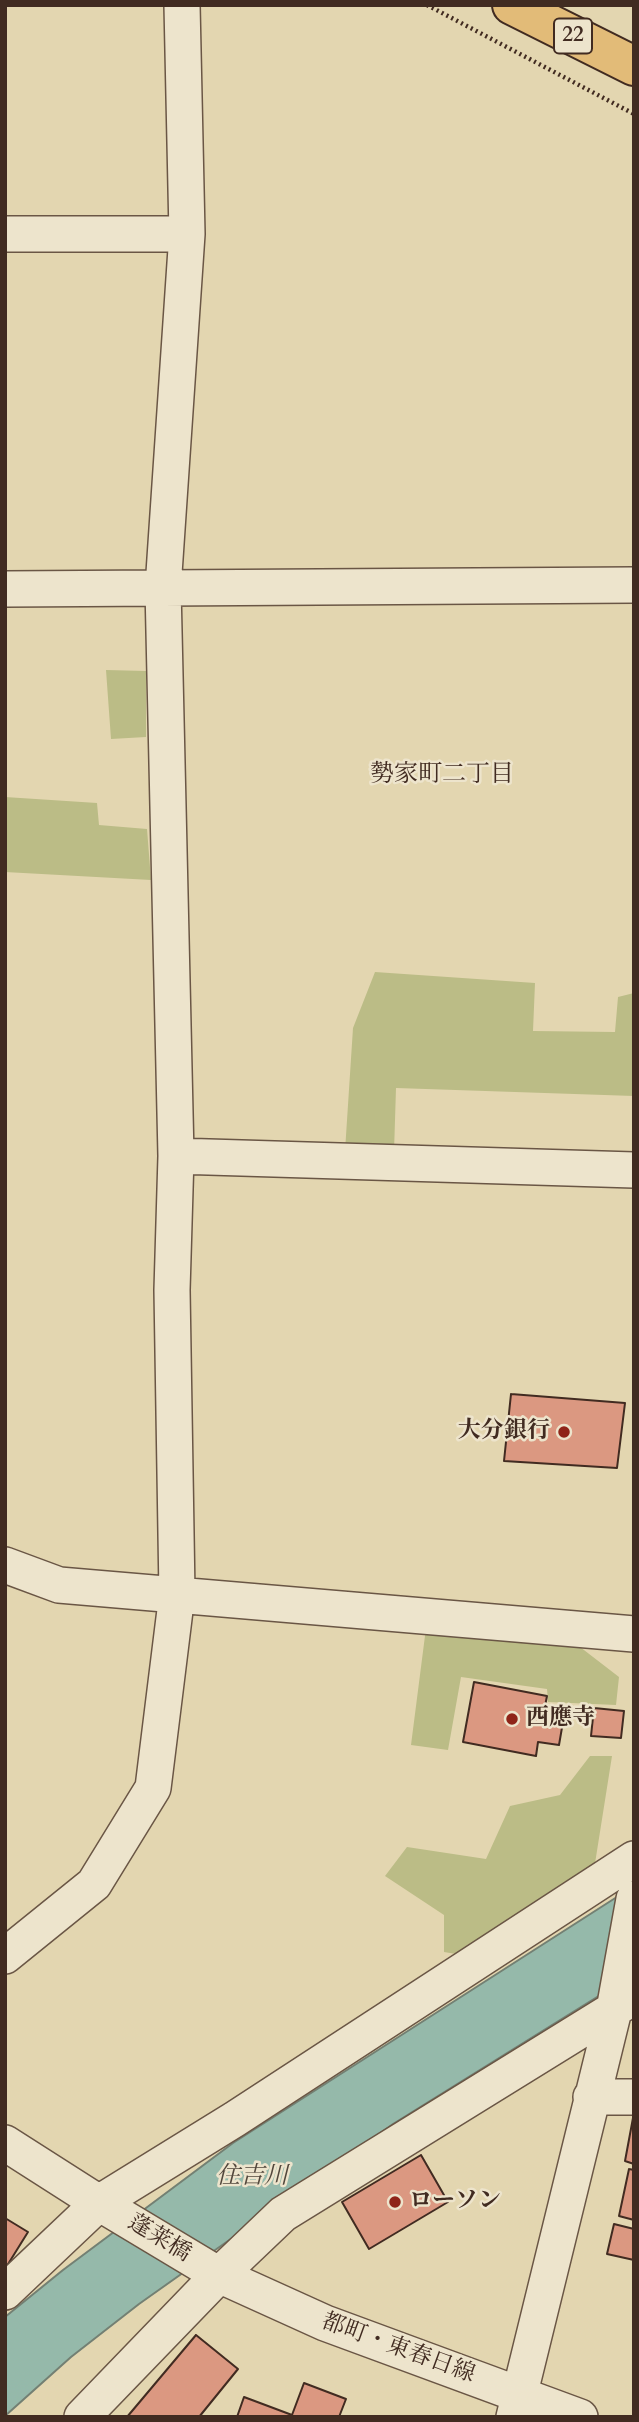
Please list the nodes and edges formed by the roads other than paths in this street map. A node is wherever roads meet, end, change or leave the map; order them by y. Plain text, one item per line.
1 (182, 5) edge
2 (512, 5) edge
3 (634, 66) edge
4 (5, 234) edge
5 (187, 234) junction
6 (634, 585) edge
7 (163, 588) junction
8 (5, 589) edge
9 (176, 1156) junction
10 (634, 1170) edge
11 (5, 1565) edge
12 (177, 1594) junction
13 (634, 1634) edge
14 (634, 1859) edge
15 (634, 1899) edge
16 (5, 1956) edge
17 (621, 2002) edge
18 (591, 2097) junction
19 (634, 2097) edge
20 (5, 2143) edge
21 (99, 2203) junction
22 (219, 2274) junction
23 (5, 2292) edge
24 (517, 2405) edge
25 (82, 2417) edge
26 (580, 2417) edge

1 - 5 street
2 - 3 main road, 22
4 - 5 street
5 - 7 street
6 - 7 street
7 - 8 street
7 - 9 street
9 - 10 street
9 - 12 street
11 - 12 street
12 - 13 street
12 - 16 street
14 - 21 street
15 - 17 street
17 - 18 street
17 - 22 street
18 - 19 street
18 - 24 street
20 - 21 street
21 - 22 street, 蓬莱橋
21 - 23 street
22 - 24 street, 都町・東春日線
22 - 25 street
24 - 26 street, 都町・東春日線

